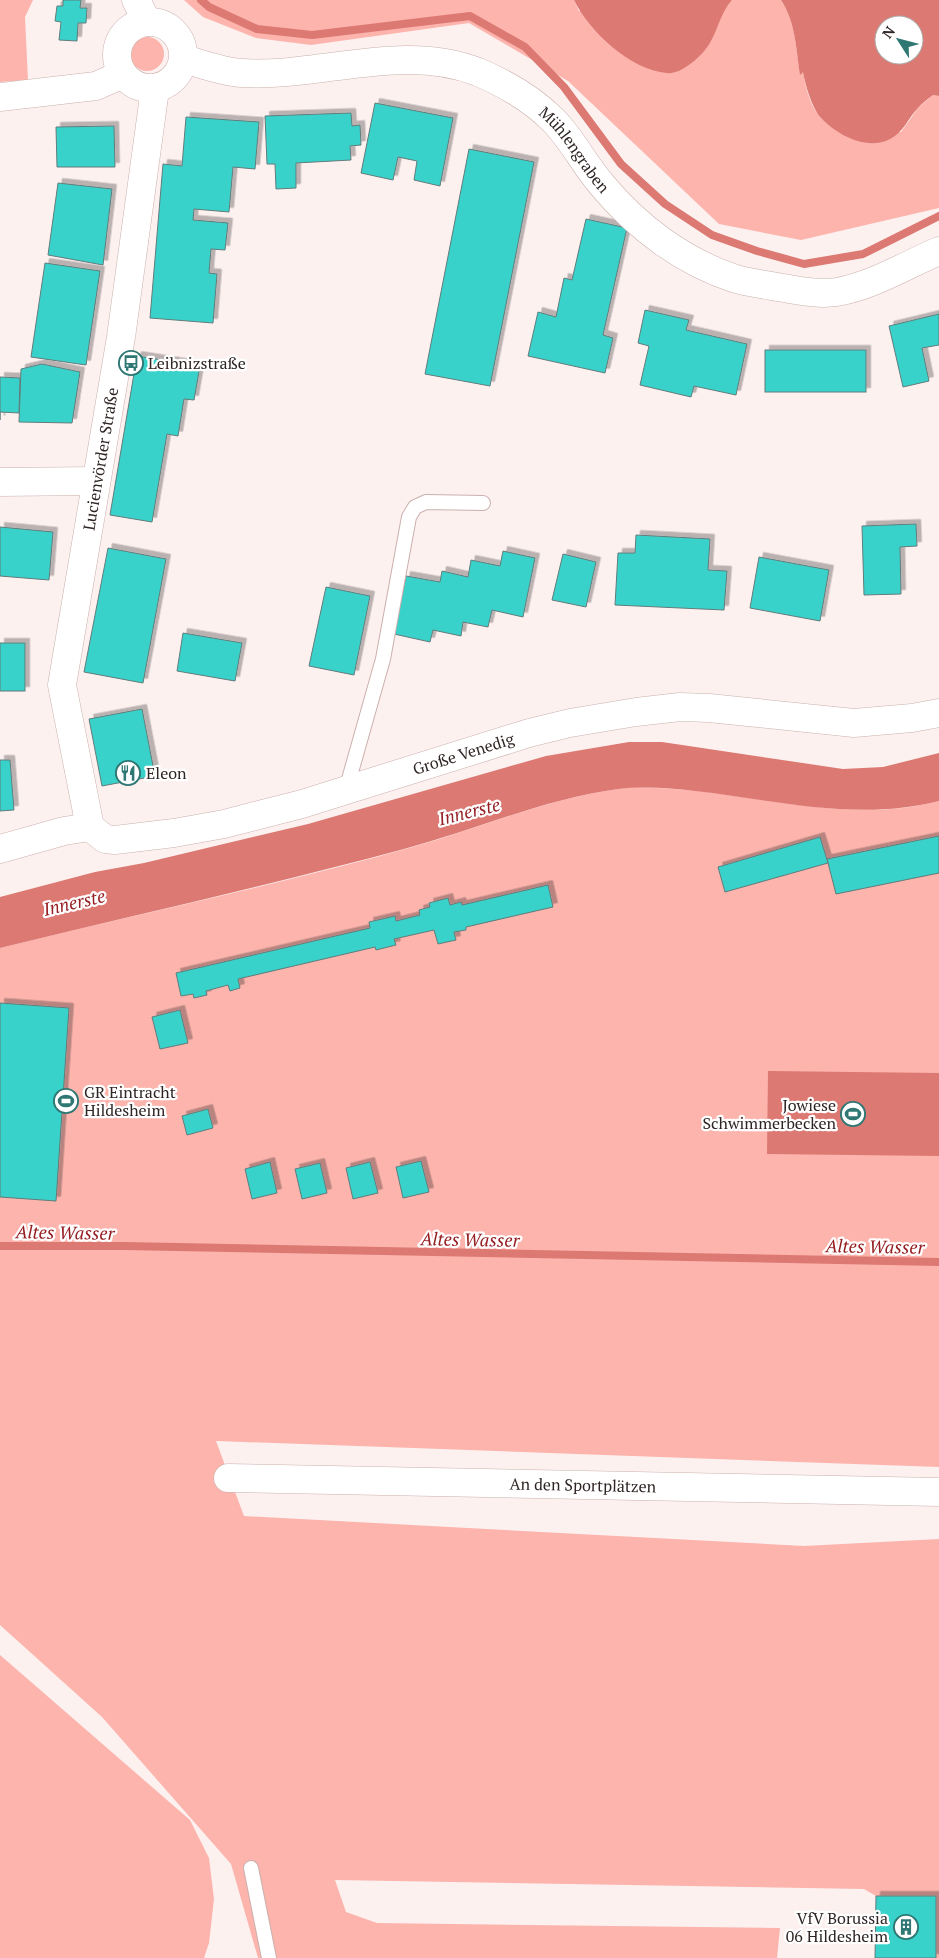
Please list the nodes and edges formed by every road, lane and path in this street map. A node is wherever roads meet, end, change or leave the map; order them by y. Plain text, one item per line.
1 (141, 11) edge
2 (184, 60) junction
3 (123, 74) junction
4 (155, 89) junction
5 (0, 97) edge
6 (939, 250) edge
7 (96, 481) junction
8 (0, 482) edge
9 (483, 503) dead end
10 (939, 712) edge
11 (346, 790) junction
12 (90, 827) junction
13 (0, 849) edge
14 (228, 1478) dead end
15 (939, 1492) edge
16 (251, 1868) dead end
17 (269, 1958) edge

1 - 2 street
1 - 3 street
2 - 4 street
2 - 6 street, Mühlengraben
3 - 4 street
3 - 5 street
4 - 7 street, Lucienvörder Straße
7 - 8 street
7 - 12 street, Lucienvörder Straße
9 - 11 lane
10 - 11 street, Große Venedig
11 - 12 street, Große Venedig
12 - 13 street
14 - 15 street, An den Sportplätzen
16 - 17 lane

